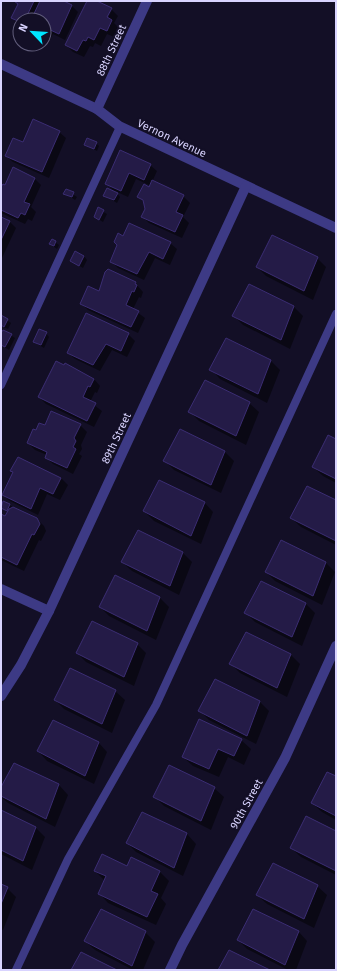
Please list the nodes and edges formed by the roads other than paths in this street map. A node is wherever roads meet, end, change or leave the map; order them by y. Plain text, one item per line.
1 (147, 1) edge
2 (1, 65) edge
3 (97, 109) junction
4 (120, 127) junction
5 (246, 186) junction
6 (336, 228) edge
7 (336, 314) edge
8 (1, 385) edge
9 (1, 588) edge
10 (49, 611) junction
11 (336, 646) edge
12 (1, 696) edge
13 (16, 970) edge
14 (170, 970) edge

1 - 3 street, 88th Street
2 - 3 street, Vernon Avenue
3 - 4 street, Vernon Avenue
4 - 5 street, Vernon Avenue
4 - 8 lane
5 - 6 street, Vernon Avenue
5 - 10 street, 89th Street
7 - 13 lane
9 - 10 street
10 - 12 street, 89th Street
11 - 14 street, 90th Street

